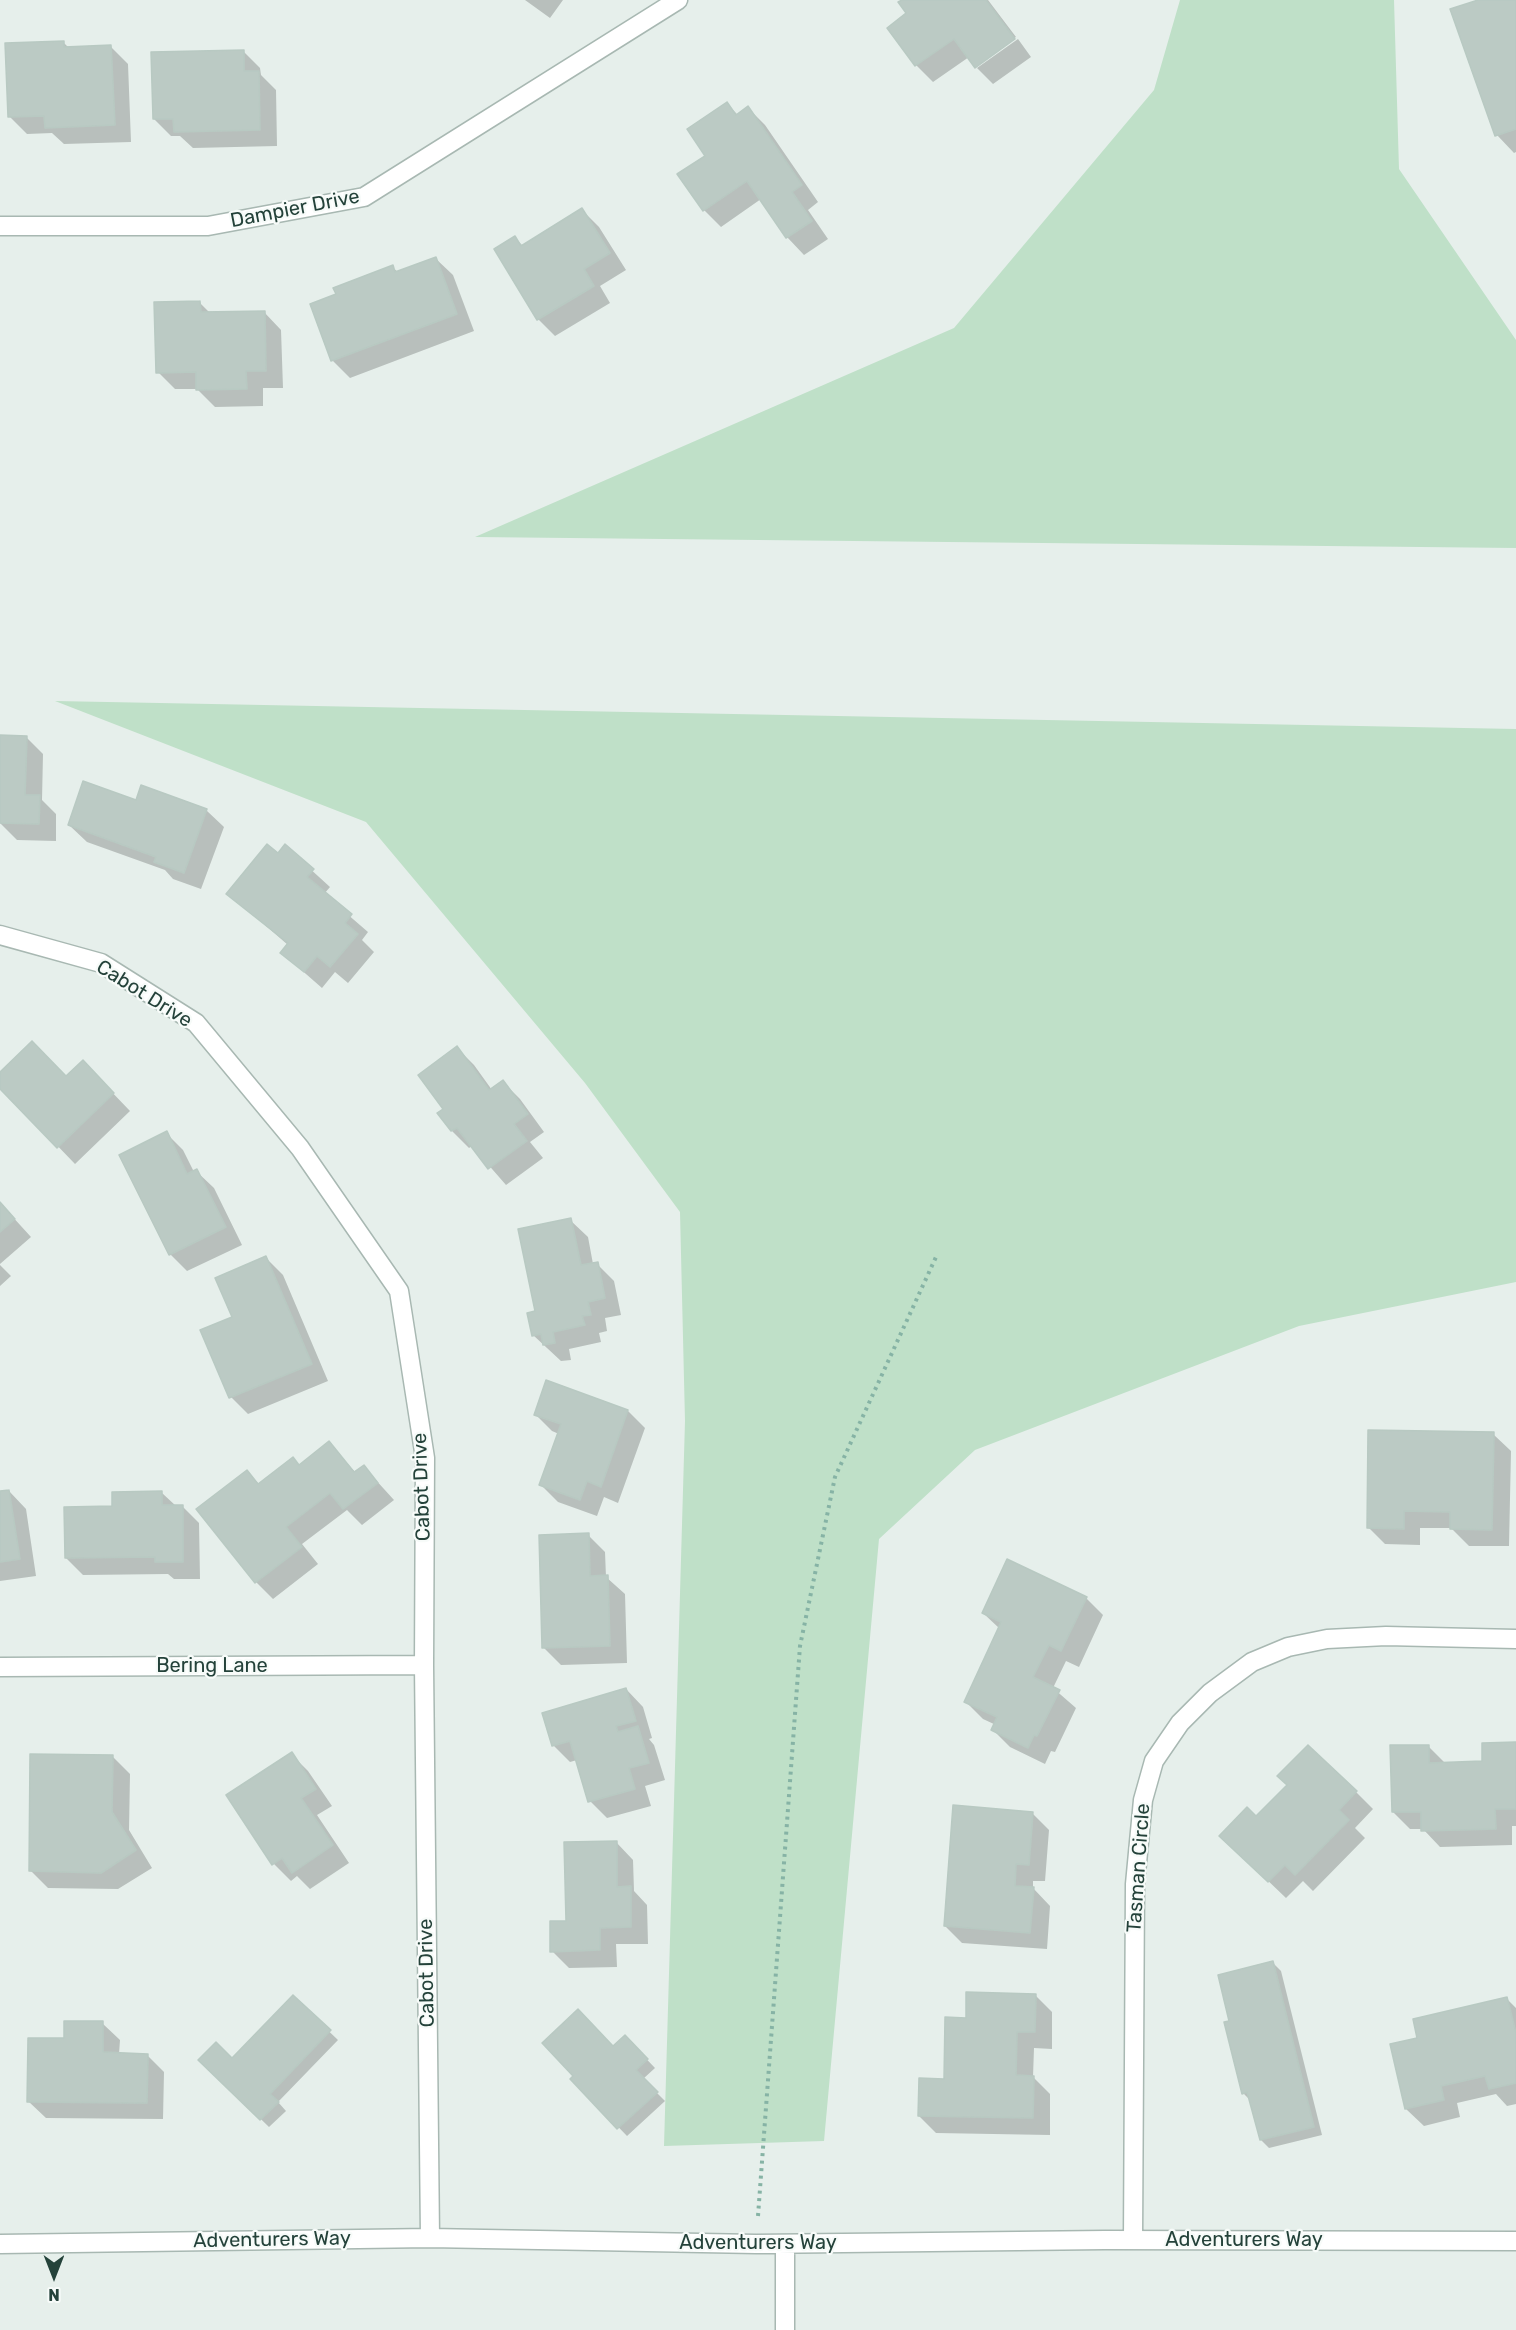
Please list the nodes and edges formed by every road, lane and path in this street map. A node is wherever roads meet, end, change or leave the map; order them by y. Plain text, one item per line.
1 (678, 0) edge
2 (0, 226) edge
3 (0, 935) edge
4 (936, 1257) dead end
5 (1516, 1639) edge
6 (424, 1665) junction
7 (0, 1668) edge
8 (430, 2238) junction
9 (1133, 2240) junction
10 (1516, 2241) edge
11 (0, 2244) edge
12 (756, 2244) junction
13 (786, 2244) junction
14 (785, 2330) edge

1 - 2 street, Dampier Drive
3 - 6 street, Cabot Drive
4 - 12 path
5 - 9 street, Tasman Circle
6 - 7 street, Bering Lane
6 - 8 street, Cabot Drive
8 - 11 street, Adventurers Way
8 - 12 street, Adventurers Way
9 - 10 street, Adventurers Way
9 - 13 street, Adventurers Way
12 - 13 street, Adventurers Way
13 - 14 street

